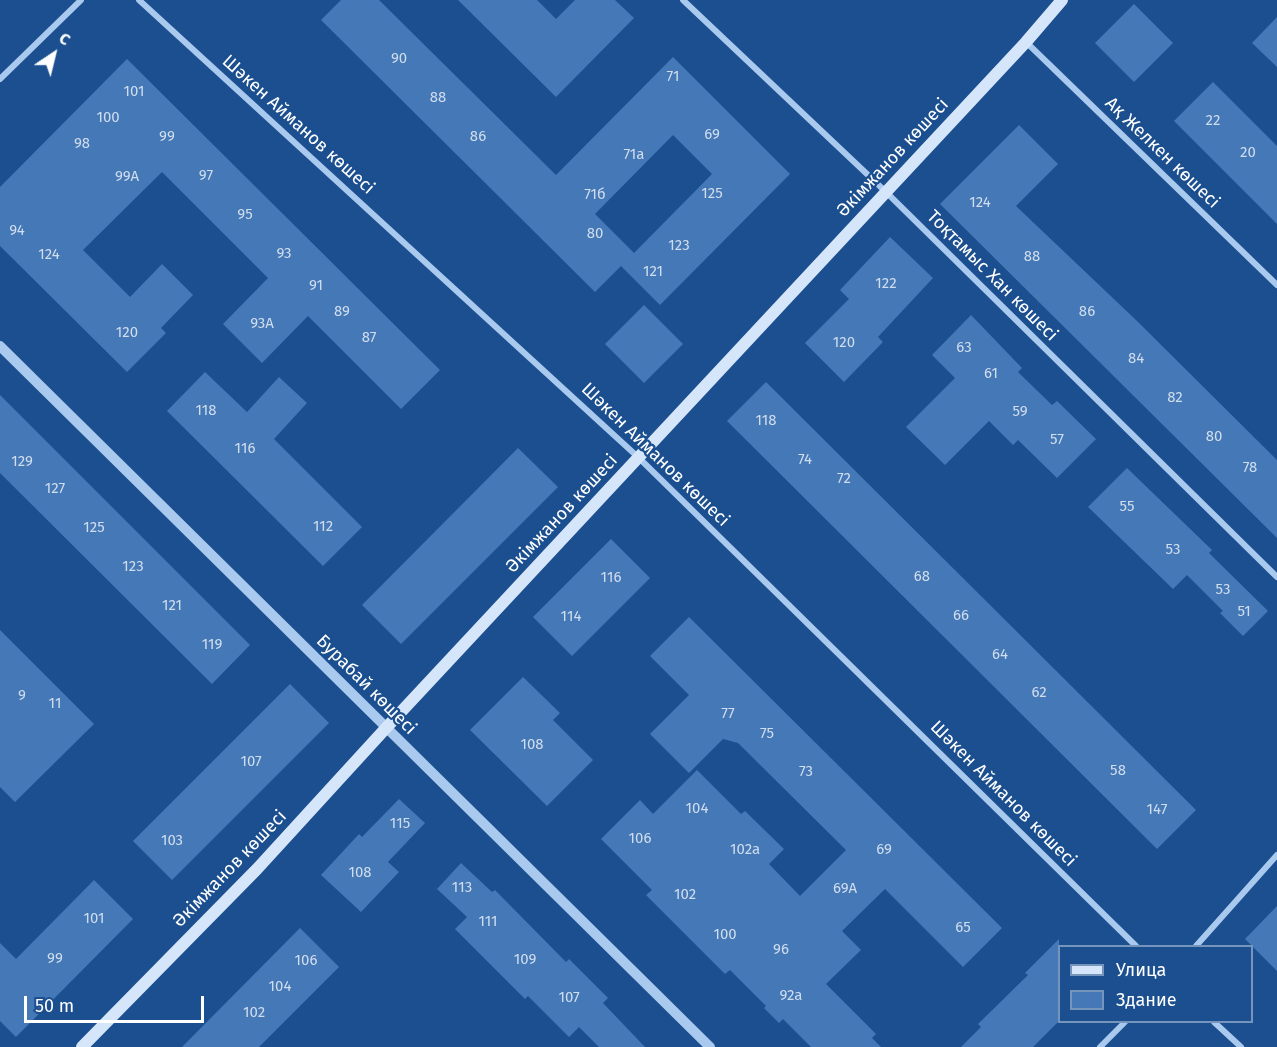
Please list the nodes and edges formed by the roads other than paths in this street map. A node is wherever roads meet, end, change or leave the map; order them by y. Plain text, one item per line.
1 (81, 0) edge
2 (139, 0) edge
3 (683, 0) edge
4 (1062, 0) edge
5 (1026, 42) junction
6 (0, 79) edge
7 (886, 192) junction
8 (1277, 285) edge
9 (0, 346) edge
10 (639, 458) junction
11 (1277, 577) edge
12 (386, 728) junction
13 (1277, 855) edge
14 (1135, 945) edge
15 (1197, 945) edge
16 (1124, 1023) edge
17 (1215, 1023) edge
18 (82, 1047) edge
19 (710, 1047) edge
20 (1100, 1047) edge
21 (1241, 1047) edge

1 - 6 street
2 - 10 street, Шәкен Айманов көшесі
3 - 7 street, Тоқтамыс Хан көшесі
4 - 5 main road, Әкімжанов көшесі
5 - 7 main road, Әкімжанов көшесі
5 - 8 street, Ақ Желкен көшесі
7 - 10 main road, Әкімжанов көшесі
7 - 11 street, Тоқтамыс Хан көшесі
9 - 12 street, Бурабай көшесі
10 - 12 main road, Әкімжанов көшесі
10 - 14 street, Шәкен Айманов көшесі
12 - 18 main road, Әкімжанов көшесі
12 - 19 street, Бурабай көшесі
13 - 15 street
16 - 20 street
17 - 21 street

